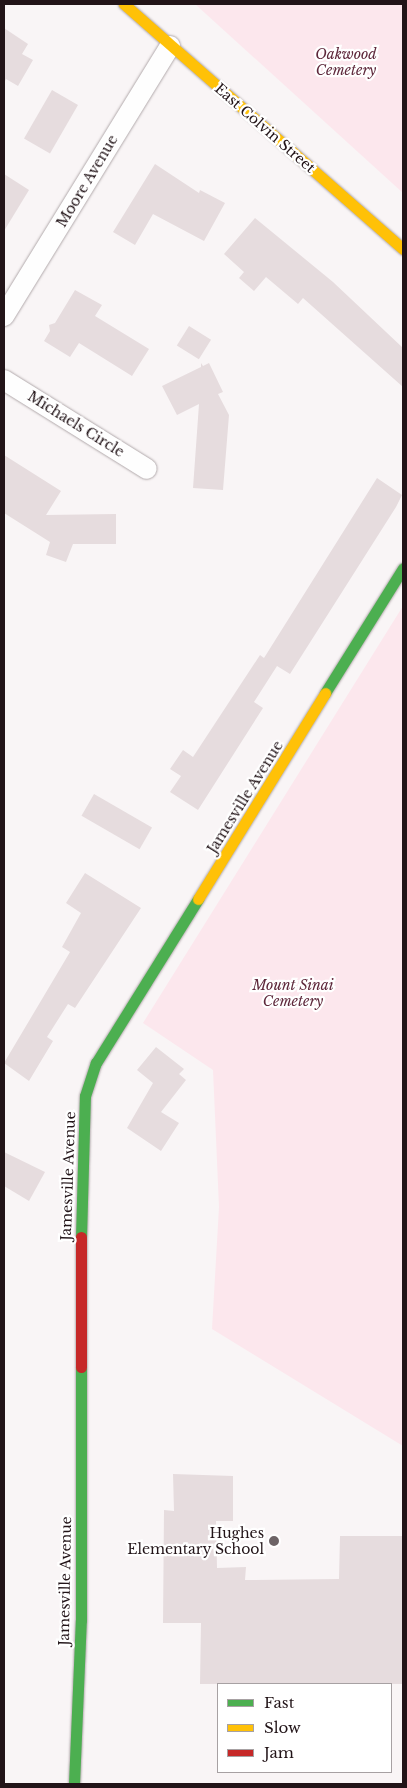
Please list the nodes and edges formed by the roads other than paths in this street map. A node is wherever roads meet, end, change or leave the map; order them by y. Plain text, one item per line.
1 (123, 5) edge
2 (170, 46) junction
3 (403, 249) edge
4 (4, 316) edge
5 (4, 380) edge
6 (147, 469) dead end
7 (403, 568) edge
8 (74, 1784) edge

1 - 2 street, East Colvin Street
2 - 3 street, East Colvin Street
2 - 4 street, Moore Avenue
5 - 6 street, Michaels Circle
7 - 8 street, Jamesville Avenue

